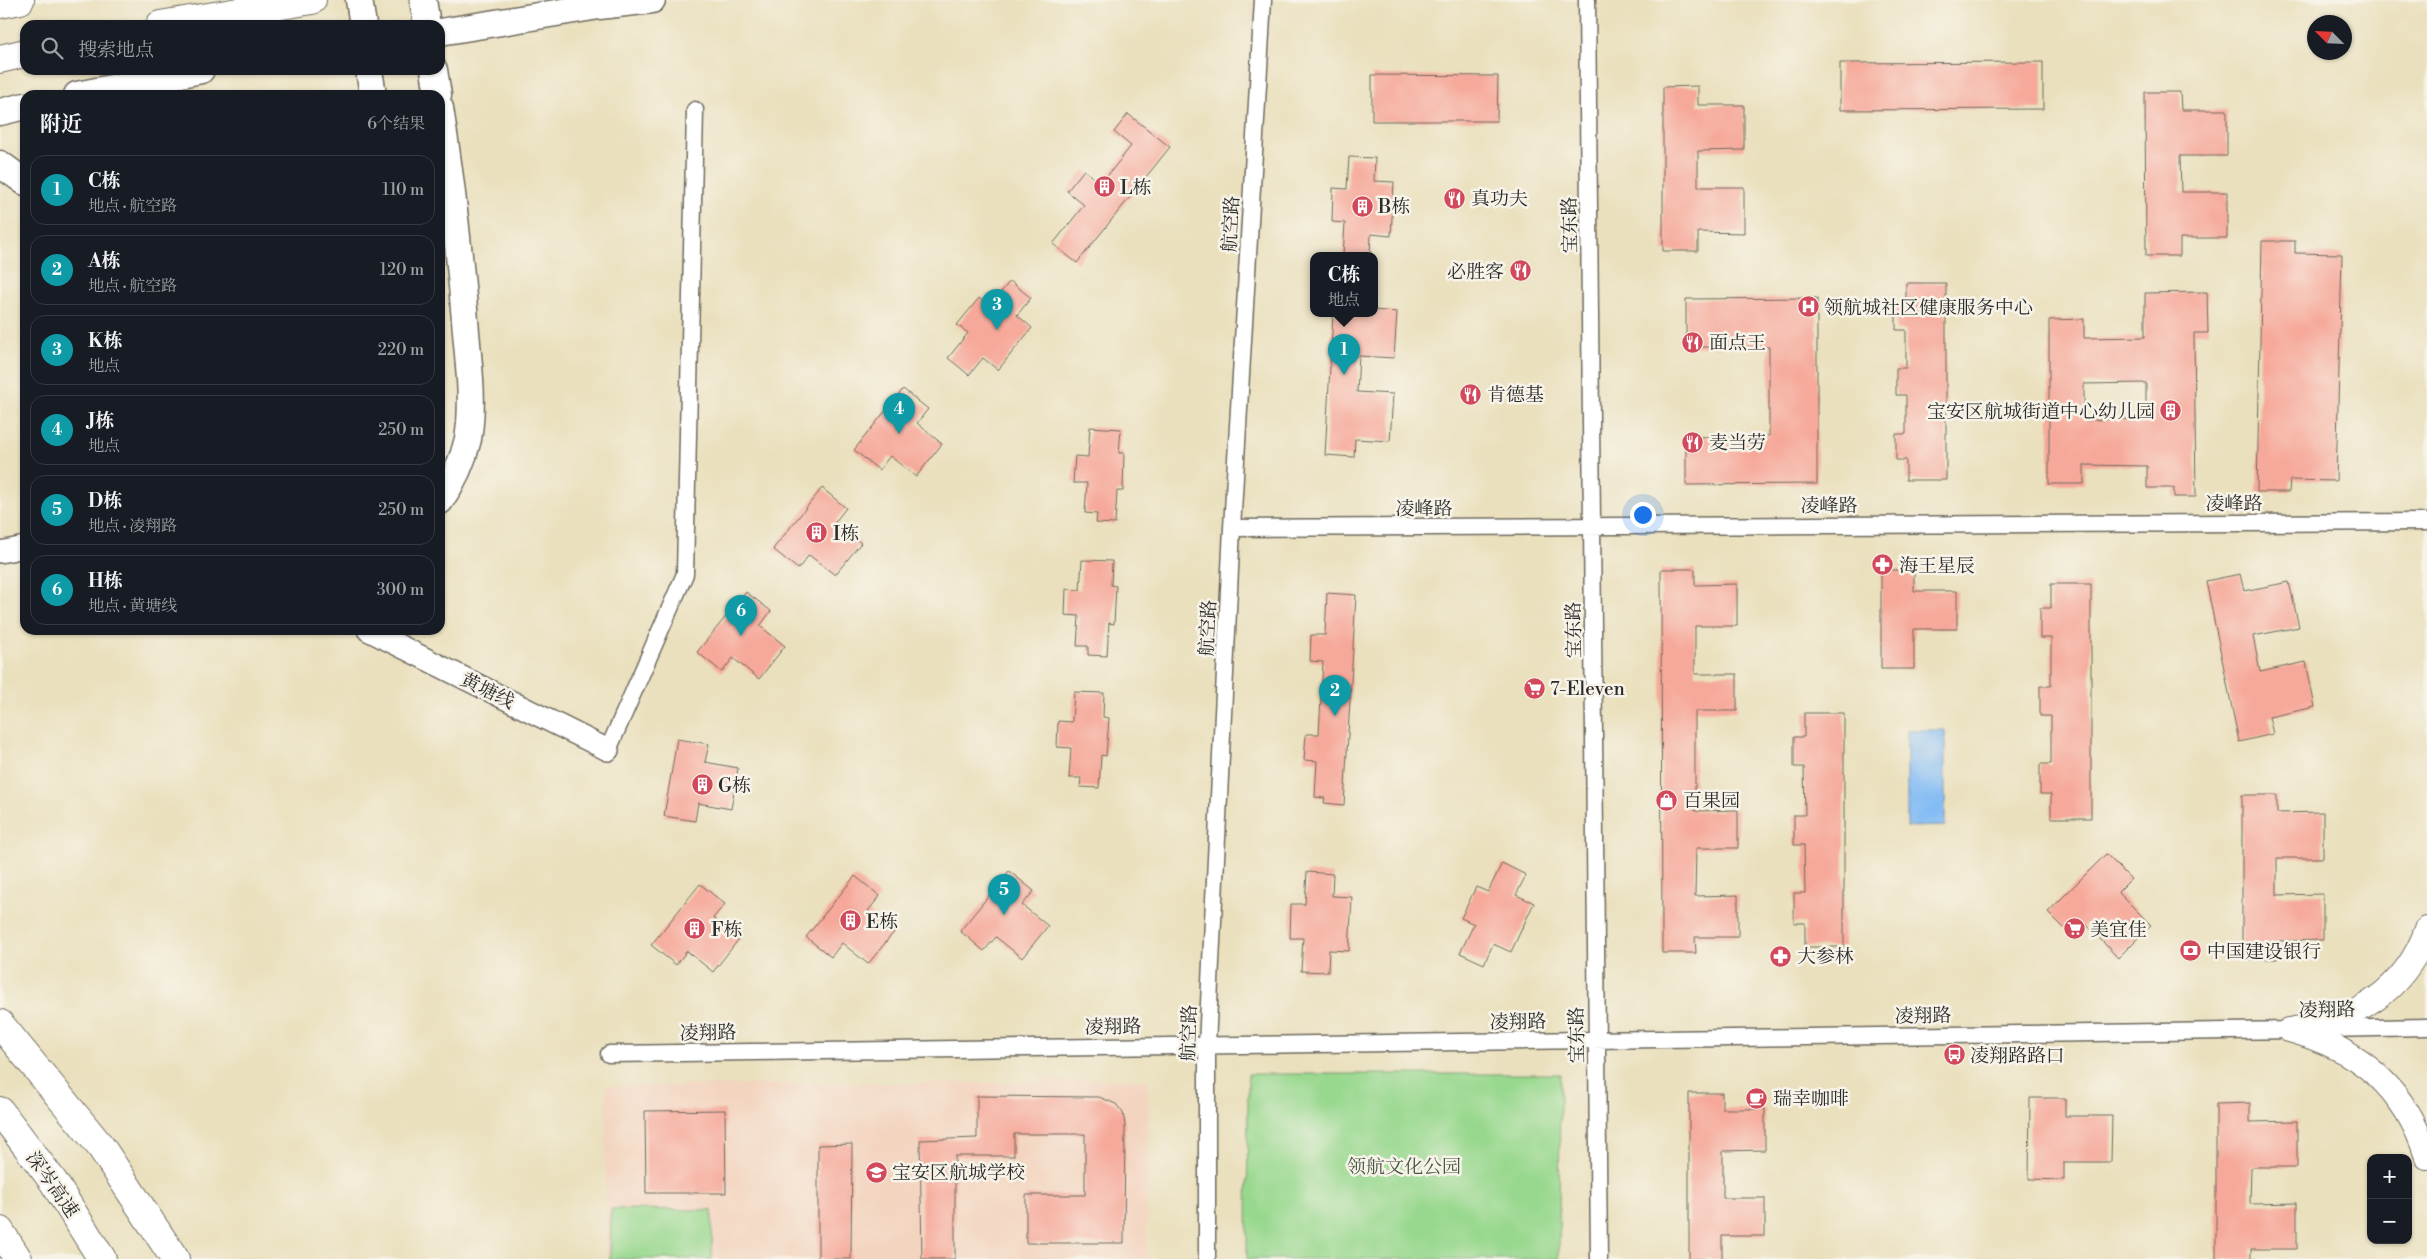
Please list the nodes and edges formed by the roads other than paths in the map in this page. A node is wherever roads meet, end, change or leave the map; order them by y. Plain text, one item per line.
1 (20, 0) edge
2 (312, 0) edge
3 (359, 0) edge
4 (423, 0) edge
5 (652, 0) edge
6 (1263, 0) edge
7 (1587, 0) edge
8 (0, 4) edge
9 (190, 20) edge
10 (362, 20) edge
11 (426, 20) edge
12 (445, 31) edge
13 (20, 54) edge
14 (0, 58) edge
15 (169, 75) edge
16 (172, 75) edge
17 (370, 75) edge
18 (435, 75) edge
19 (100, 90) edge
20 (148, 90) edge
21 (372, 90) edge
22 (437, 90) edge
23 (20, 107) edge
24 (695, 110) dead end
25 (0, 112) edge
26 (445, 141) edge
27 (0, 164) edge
28 (20, 178) edge
29 (445, 492) edge
30 (2427, 522) edge
31 (1592, 527) junction
32 (1232, 528) junction
33 (20, 548) edge
34 (0, 552) edge
35 (378, 635) edge
36 (608, 750) joint
37 (2427, 928) edge
38 (0, 1024) edge
39 (2427, 1027) edge
40 (2289, 1030) junction
41 (1596, 1039) junction
42 (1207, 1045) junction
43 (609, 1054) dead end
44 (0, 1111) edge
45 (2427, 1157) edge
46 (0, 1231) edge
47 (18, 1259) edge
48 (102, 1259) edge
49 (175, 1259) edge
50 (1207, 1259) edge
51 (1599, 1259) edge

1 - 8 highway
2 - 9 highway
3 - 10 main road
4 - 11 main road
5 - 12 main road
6 - 32 street, 航空路
7 - 31 street, 宝东路
13 - 14 highway
15 - 19 main road
16 - 20 main road
17 - 21 main road
18 - 22 main road
23 - 25 main road
24 - 36 street
26 - 29 main road
27 - 28 main road
30 - 31 street, 凌峰路
31 - 32 street, 凌峰路
31 - 41 street, 宝东路
32 - 42 street, 航空路
33 - 34 street
35 - 36 street, 黄塘线
37 - 40 main road
38 - 49 highway
39 - 40 street, 凌翔路
40 - 41 street, 凌翔路
40 - 45 main road
41 - 42 street, 凌翔路
41 - 51 street, 宝东路
42 - 43 street, 凌翔路
42 - 50 street, 航空路
44 - 48 highway, 深岑高速
46 - 47 highway

